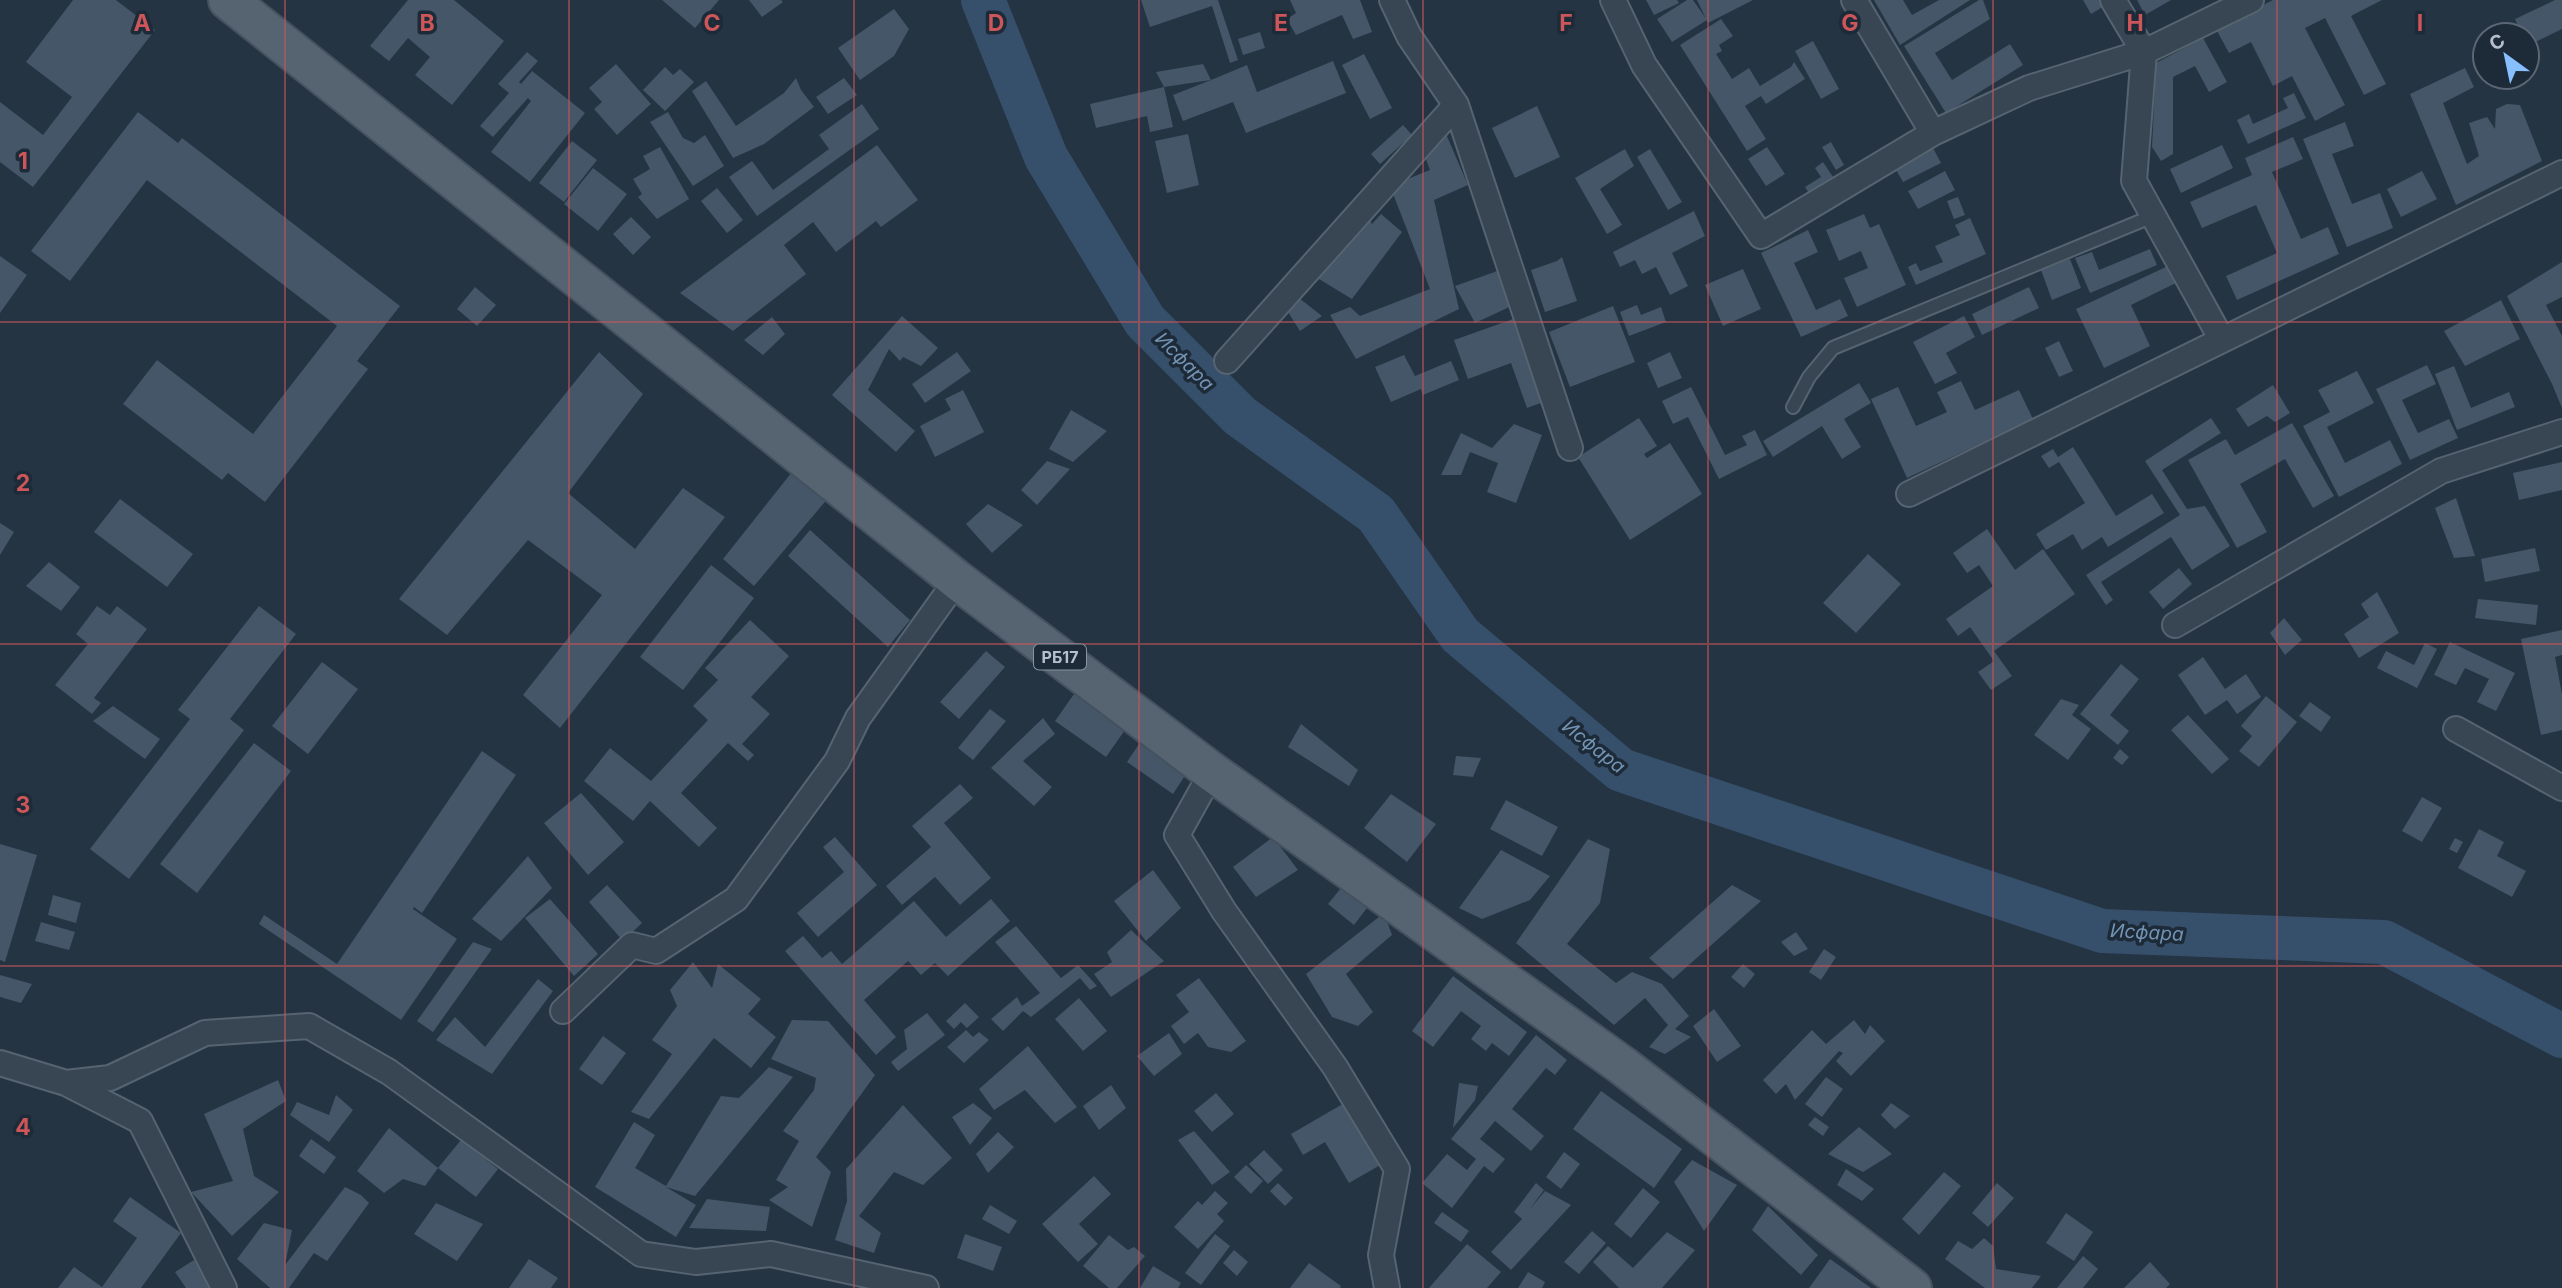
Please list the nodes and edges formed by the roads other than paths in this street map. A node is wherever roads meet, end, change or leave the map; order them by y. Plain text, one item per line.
1 (228, 0) edge
2 (1392, 0) edge
3 (1614, 0) edge
4 (1854, 0) edge
5 (2113, 0) edge
6 (2251, 0) edge
7 (2144, 52) junction
8 (1456, 105) junction
9 (1933, 133) junction
10 (2562, 173) edge
11 (2153, 216) junction
12 (2222, 340) junction
13 (1227, 360) dead end
14 (1793, 408) dead end
15 (2562, 432) edge
16 (1570, 448) dead end
17 (1909, 494) dead end
18 (957, 580) junction
19 (2175, 625) dead end
20 (2456, 729) dead end
21 (1212, 772) junction
22 (2562, 788) edge
23 (563, 1011) dead end
24 (0, 1063) edge
25 (66, 1083) junction
26 (224, 1288) edge
27 (926, 1288) edge
28 (1387, 1288) edge
29 (1912, 1288) edge

1 - 18 main road, РБ17
2 - 8 street
3 - 9 street
4 - 9 street
5 - 7 street
6 - 7 street
7 - 9 street
7 - 11 street
8 - 13 street
8 - 16 street
10 - 12 street
11 - 12 street
11 - 14 lane
12 - 17 street
15 - 19 street
18 - 21 main road, РБ17
18 - 23 street
20 - 22 street
21 - 28 street
21 - 29 main road, РБ17
24 - 25 street
25 - 26 street
25 - 27 street

